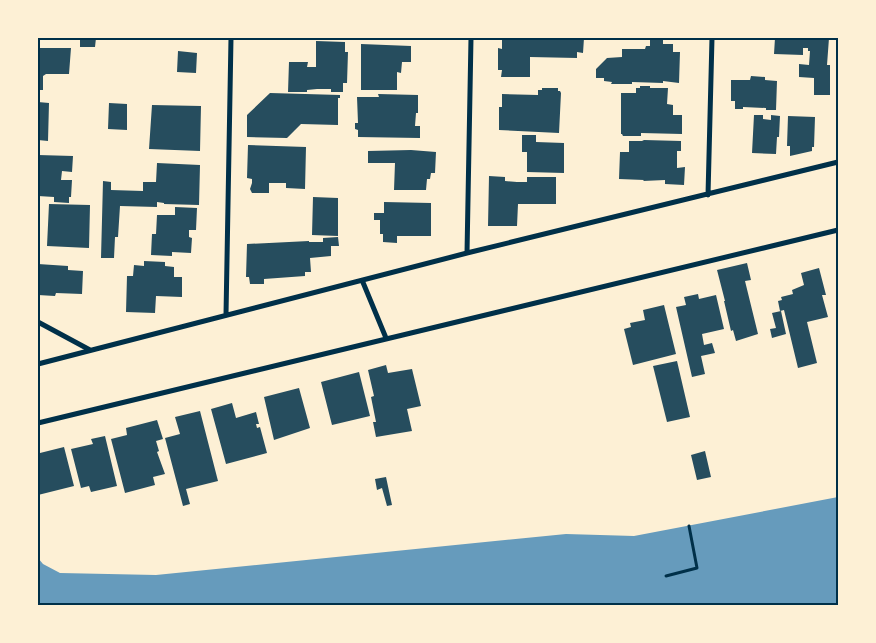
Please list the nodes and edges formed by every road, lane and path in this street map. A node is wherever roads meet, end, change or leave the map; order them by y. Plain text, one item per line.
1 (231, 38) edge
2 (471, 38) edge
3 (712, 38) edge
4 (838, 162) edge
5 (708, 195) junction
6 (838, 230) edge
7 (467, 254) junction
8 (362, 280) junction
9 (226, 315) junction
10 (38, 322) edge
11 (386, 338) junction
12 (90, 351) junction
13 (38, 364) edge
14 (38, 423) edge
15 (689, 526) dead end
16 (666, 576) dead end

1 - 9 street
2 - 7 street
3 - 5 street
4 - 5 street
5 - 7 street
6 - 11 street
7 - 8 street
8 - 9 street
8 - 11 street
9 - 12 street
10 - 12 street
11 - 14 street
12 - 13 street
15 - 16 path

